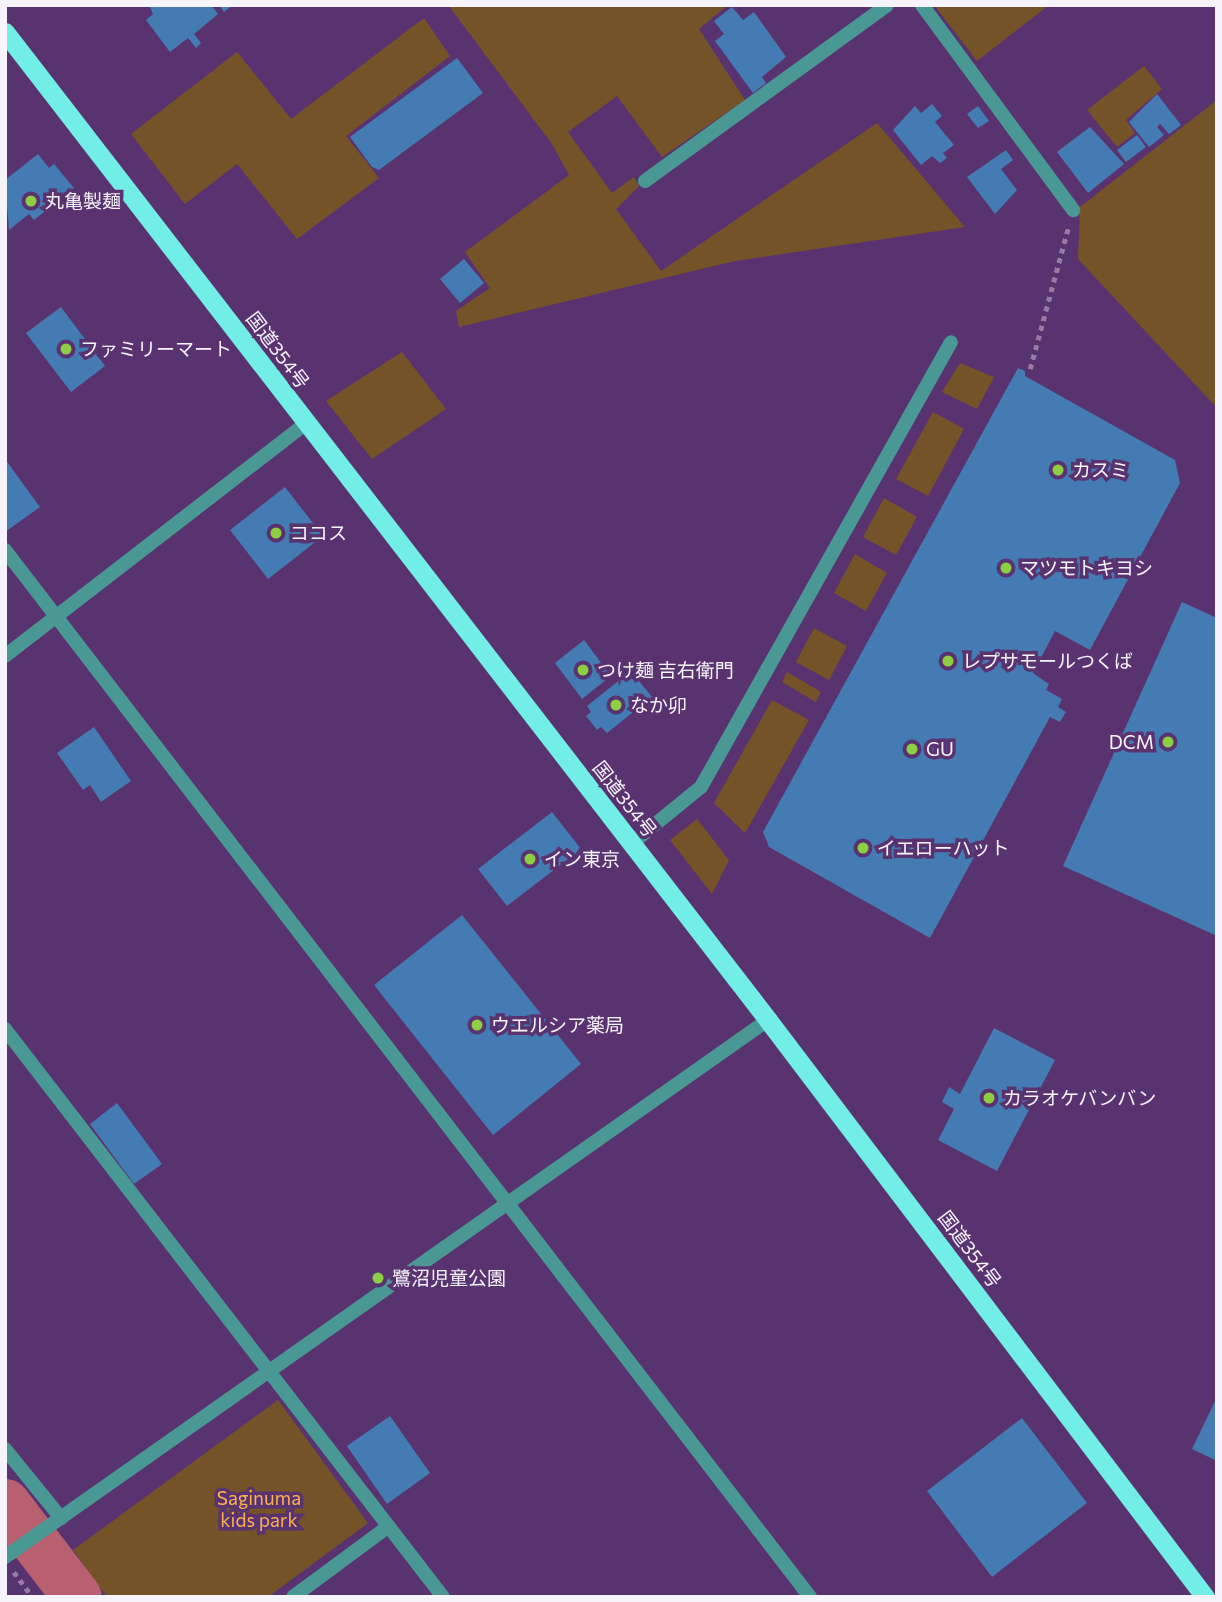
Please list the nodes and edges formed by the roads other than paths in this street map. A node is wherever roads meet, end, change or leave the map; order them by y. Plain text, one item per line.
1 (887, 5) edge
2 (922, 5) edge
3 (5, 32) edge
4 (645, 181) dead end
5 (1073, 210) road end
6 (951, 342) dead end
7 (306, 423) junction
8 (5, 550) edge
9 (57, 616) junction
10 (5, 656) edge
11 (631, 844) junction
12 (768, 1020) junction
13 (5, 1029) edge
14 (507, 1203) junction
15 (270, 1370) junction
16 (5, 1449) edge
17 (60, 1519) junction
18 (390, 1526) junction
19 (8, 1561) edge
20 (293, 1597) edge
21 (443, 1597) edge
22 (810, 1597) edge
23 (1205, 1597) edge

1 - 4 street
2 - 5 street
3 - 7 highway, 国道354号
6 - 11 street
7 - 9 street
7 - 11 highway, 国道354号
8 - 9 street
9 - 10 street
9 - 14 street
11 - 12 highway, 国道354号
12 - 14 street
12 - 23 highway, 国道354号
13 - 15 street
14 - 15 street
14 - 22 street
15 - 17 street
15 - 18 street
16 - 17 street
17 - 19 street
18 - 20 street
18 - 21 street

